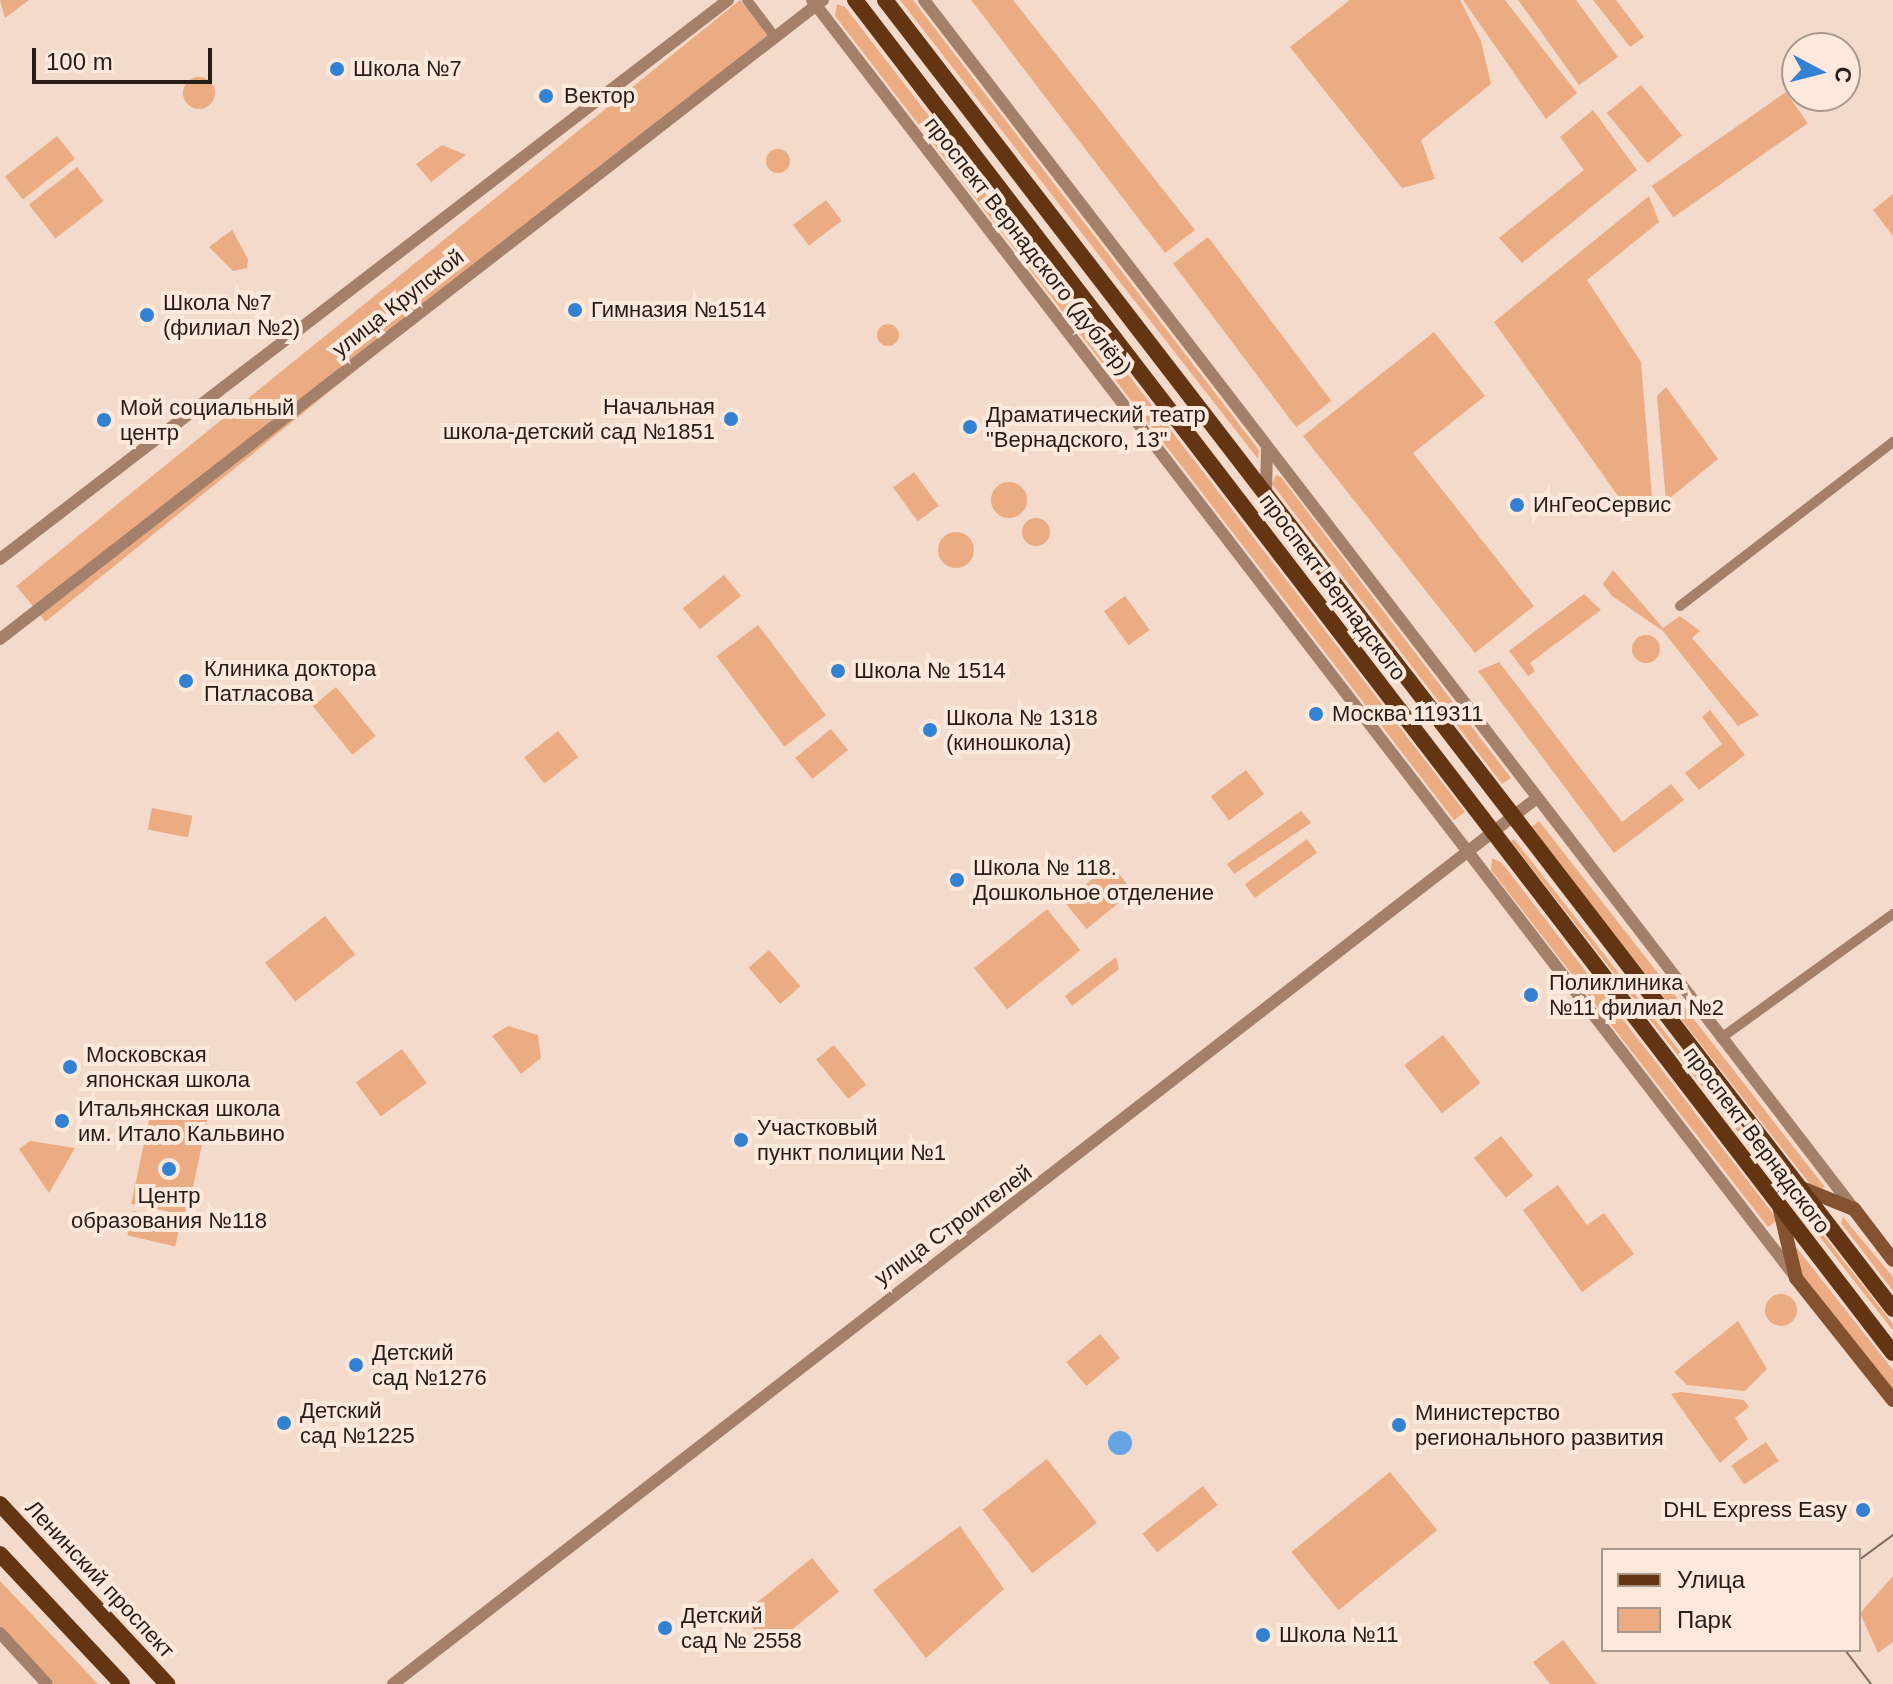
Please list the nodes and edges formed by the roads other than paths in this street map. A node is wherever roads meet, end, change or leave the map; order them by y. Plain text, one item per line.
1 (728, 0) edge
2 (747, 0) edge
3 (855, 0) edge
4 (885, 0) edge
5 (924, 0) edge
6 (817, 2) edge
7 (775, 37) junction
8 (1893, 442) edge
9 (1267, 448) junction
10 (1266, 495) junction
11 (0, 559) edge
12 (1680, 606) dead end
13 (0, 639) edge
14 (1537, 798) junction
15 (1513, 817) junction
16 (1493, 832) junction
17 (1466, 851) junction
18 (1893, 914) edge
19 (1721, 1038) junction
20 (1799, 1187) junction
21 (1779, 1205) junction
22 (1854, 1209) junction
23 (1893, 1260) edge
24 (1796, 1278) junction
25 (1893, 1309) edge
26 (1893, 1353) edge
27 (1893, 1400) edge
28 (0, 1504) edge
29 (0, 1554) edge
30 (0, 1633) edge
31 (47, 1684) edge
32 (122, 1684) edge
33 (167, 1684) edge
34 (393, 1684) edge

1 - 11 street, улица Крупской
2 - 7 street
3 - 16 main road, проспект Вернадского
4 - 10 main road, проспект Вернадского
5 - 9 street
6 - 7 street, улица Крупской
6 - 17 street, проспект Вернадского (дублёр)
7 - 13 street, улица Крупской
8 - 12 street
9 - 10 street
9 - 14 street
10 - 15 main road, проспект Вернадского
14 - 15 street, улица Строителей
14 - 19 street
15 - 16 street, улица Строителей
15 - 20 main road, проспект Вернадского
16 - 17 street, улица Строителей
16 - 21 main road, проспект Вернадского
17 - 24 street, проспект Вернадского (дублёр)
17 - 34 street, улица Строителей
18 - 19 street
19 - 22 street
20 - 22 main road
20 - 25 main road, проспект Вернадского
21 - 24 main road, проспект Вернадского (дублёр)
21 - 26 main road, проспект Вернадского
22 - 23 main road
24 - 27 main road, проспект Вернадского (дублёр)
28 - 33 main road, Ленинский проспект
29 - 32 main road
30 - 31 street

